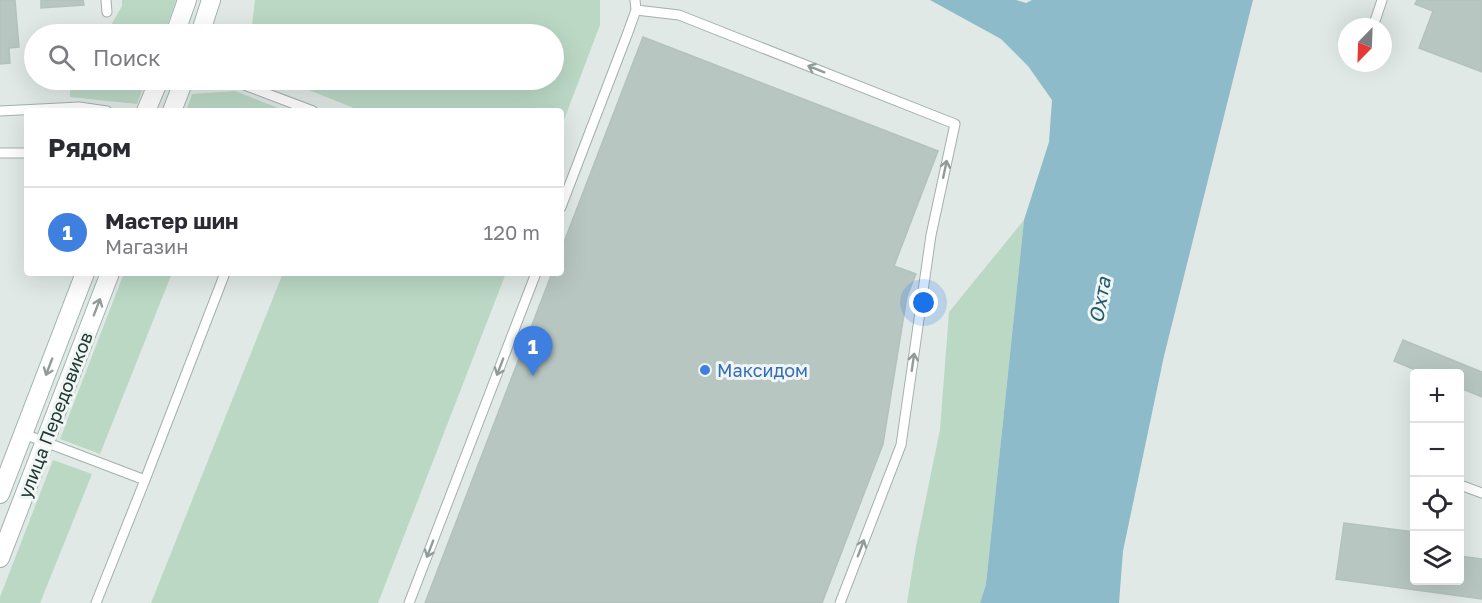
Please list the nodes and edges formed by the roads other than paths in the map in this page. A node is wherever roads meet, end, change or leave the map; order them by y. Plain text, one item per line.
1 (106, 0) edge
2 (187, 0) edge
3 (212, 0) edge
4 (1382, 0) edge
5 (636, 5) edge
6 (107, 12) dead end
7 (1376, 18) edge
8 (179, 24) edge
9 (204, 24) edge
10 (155, 90) edge
11 (180, 90) edge
12 (257, 90) edge
13 (59, 108) edge
14 (86, 108) edge
15 (147, 108) edge
16 (173, 108) edge
17 (305, 108) edge
18 (24, 110) edge
19 (0, 111) edge
20 (0, 153) edge
21 (24, 153) edge
22 (564, 199) edge
23 (84, 276) edge
24 (109, 276) edge
25 (224, 276) edge
26 (535, 276) edge
27 (24, 434) junction
28 (45, 442) junction
29 (144, 480) junction
30 (1464, 486) edge
31 (1482, 493) edge
32 (0, 494) edge
33 (0, 558) edge
34 (96, 603) edge
35 (409, 603) edge
36 (840, 603) edge

1 - 6 lane
2 - 8 main road
3 - 9 main road
4 - 7 lane
5 - 22 lane
36 -> 5 lane
10 - 15 main road
11 - 16 main road
12 - 17 lane
13 - 14 lane
18 - 19 lane
20 - 21 lane
23 -> 27 main road, улица Передовиков
28 -> 24 main road, улица Передовиков
25 - 29 lane
26 -> 35 lane
27 - 28 lane
27 - 32 main road, улица Передовиков
28 - 29 lane
28 - 33 main road, улица Передовиков
29 - 34 lane
30 - 31 lane

